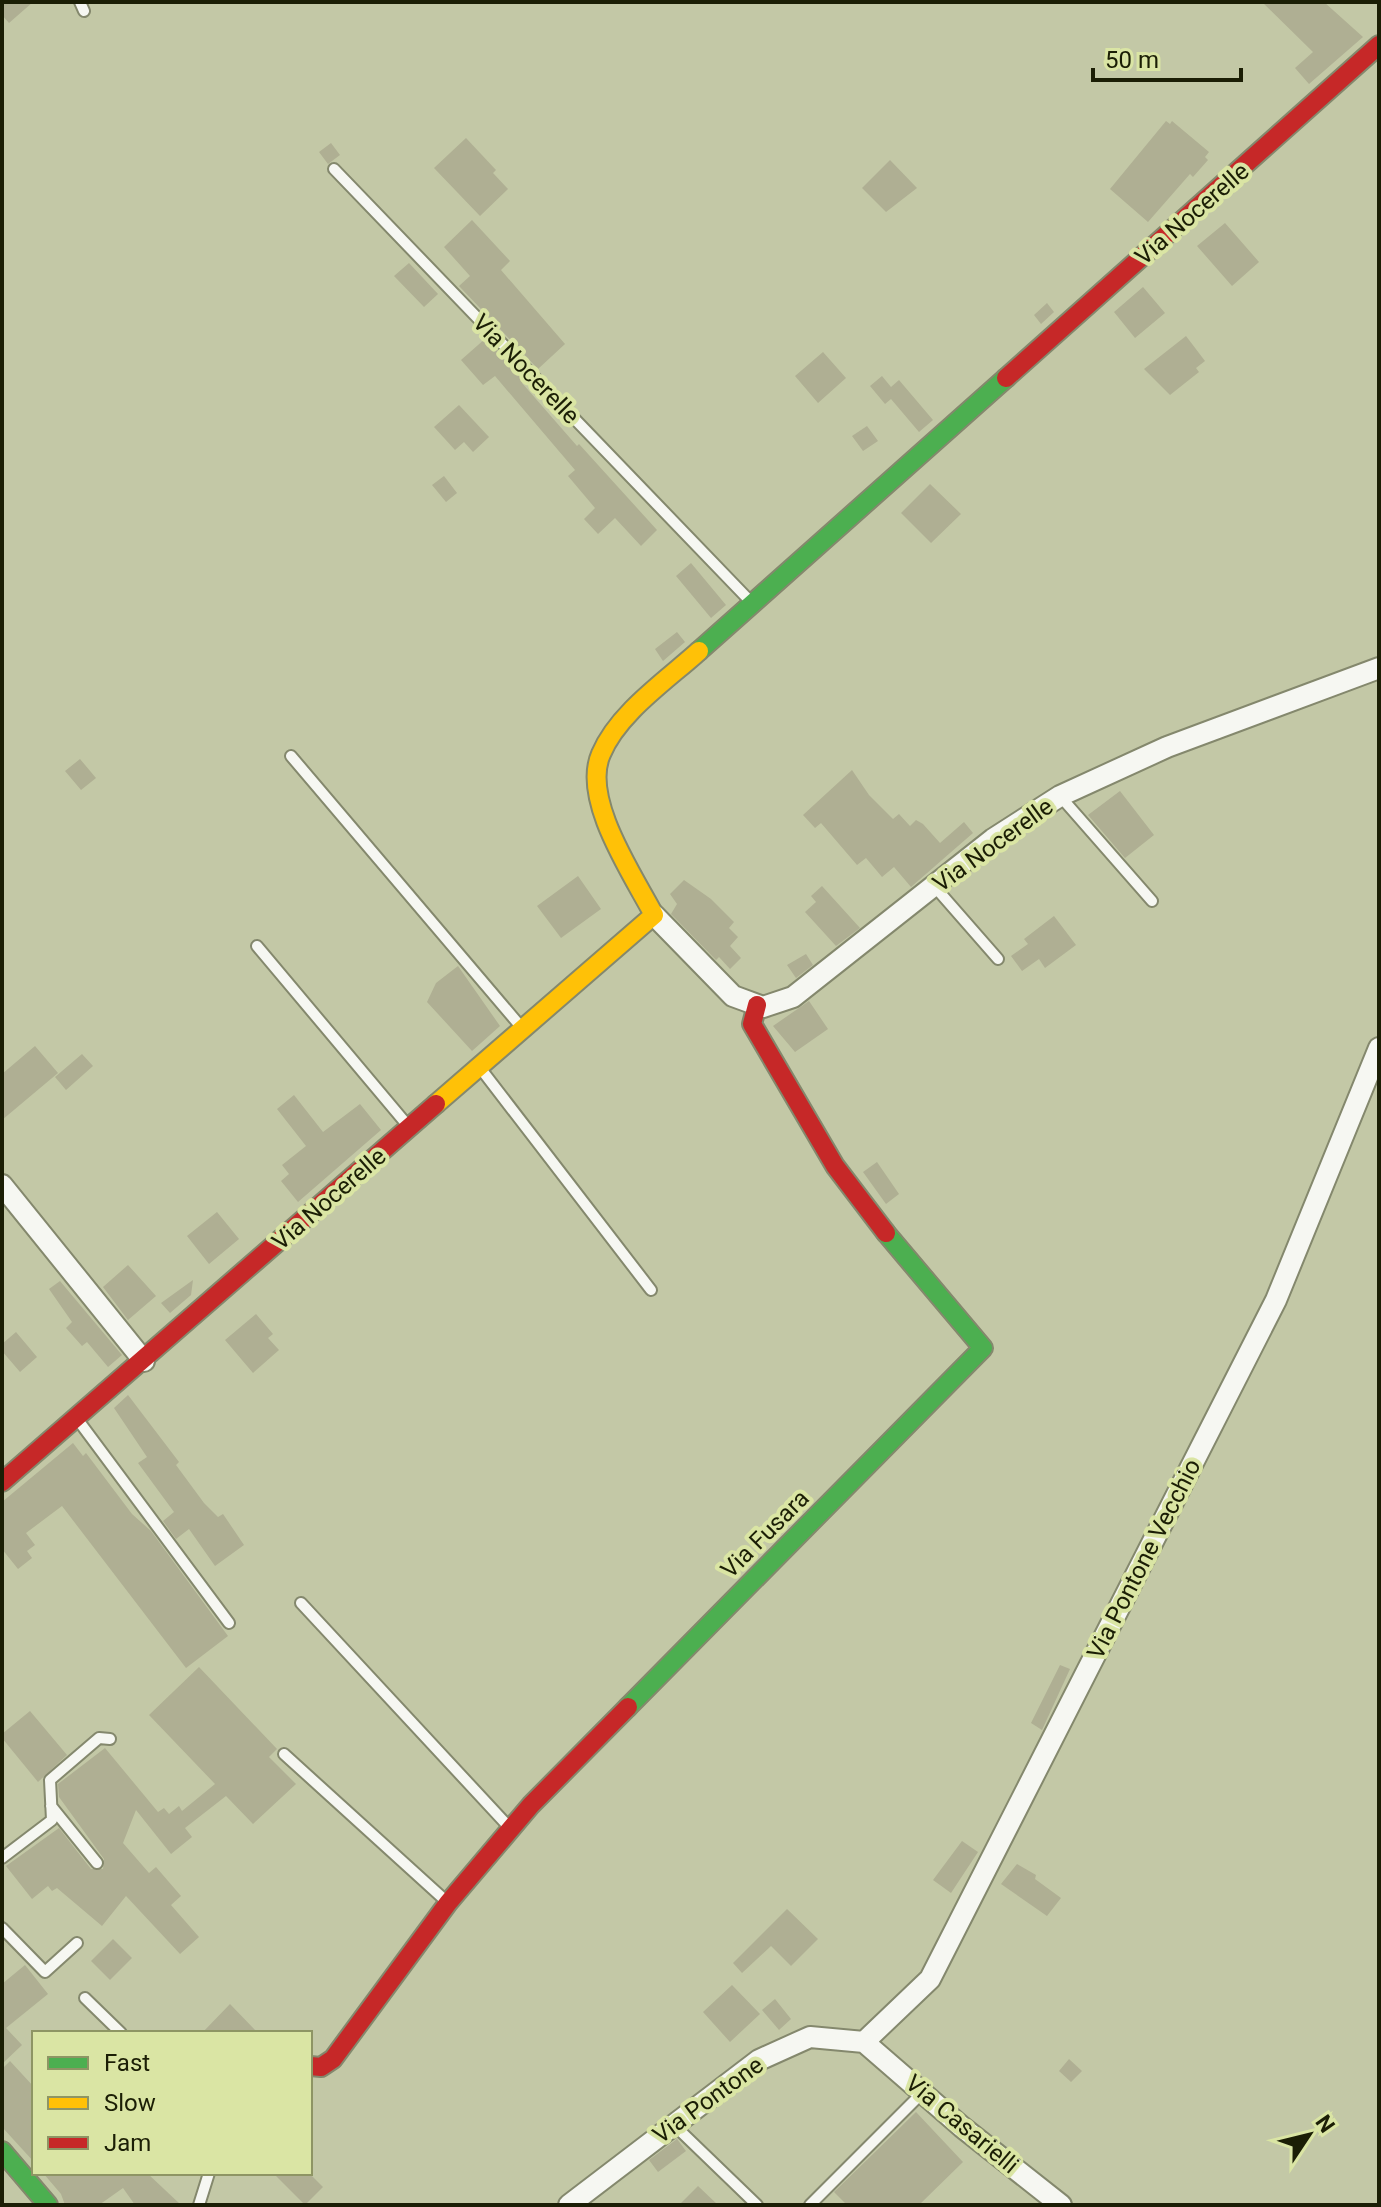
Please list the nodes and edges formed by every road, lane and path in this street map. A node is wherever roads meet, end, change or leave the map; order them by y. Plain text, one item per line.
1 (1377, 52) edge
2 (334, 169) dead end
3 (752, 604) junction
4 (1379, 668) edge
5 (291, 756) dead end
6 (1060, 796) junction
7 (935, 887) junction
8 (1152, 901) dead end
9 (654, 915) junction
10 (257, 946) dead end
11 (998, 959) dead end
12 (757, 1005) junction
13 (524, 1029) junction
14 (1379, 1048) edge
15 (480, 1068) junction
16 (410, 1129) junction
17 (2, 1185) edge
18 (651, 1290) dead end
19 (144, 1361) junction
20 (76, 1418) junction
21 (2, 1482) edge
22 (301, 1603) dead end
23 (229, 1623) dead end
24 (110, 1739) dead end
25 (284, 1754) dead end
26 (50, 1804) junction
27 (510, 1829) junction
28 (2, 1858) edge
29 (97, 1863) dead end
30 (448, 1903) junction
31 (2, 1928) edge
32 (77, 1943) dead end
33 (85, 1998) dead end
34 (119, 2031) edge
35 (864, 2042) junction
36 (312, 2066) edge
37 (922, 2093) junction
38 (673, 2124) junction
39 (2, 2151) edge
40 (208, 2175) edge
41 (48, 2205) edge
42 (199, 2205) edge
43 (569, 2205) edge
44 (757, 2205) edge
45 (810, 2205) edge
46 (1061, 2205) edge

1 - 3 street, Via Nocerelle
2 - 3 lane, Via Nocerelle
3 - 9 street, Via Nocerelle
4 - 6 street, Via Nocerelle
5 - 13 lane
6 - 7 street, Via Nocerelle
6 - 8 lane
7 - 11 lane
7 - 12 street, Via Nocerelle
9 - 12 street, Via Nocerelle
9 - 13 street, Via Nocerelle
10 - 16 lane
12 - 27 street, Via Fusara
13 - 15 street, Via Nocerelle
14 - 35 street, Via Pontone Vecchio
15 - 16 street, Via Nocerelle
15 - 18 lane
16 - 19 street, Via Nocerelle
17 - 19 street
19 - 20 street, Via Nocerelle
20 - 21 street, Via Nocerelle
20 - 23 lane
22 - 27 lane
24 - 26 lane
25 - 30 lane
26 - 28 lane
26 - 29 lane
27 - 30 street, Via Fusara
30 - 36 street, Via Fusara
31 - 32 lane
33 - 34 lane
35 - 37 street, Via Casarielli
35 - 38 street, Via Pontone
37 - 45 lane
37 - 46 street, Via Casarielli
38 - 43 street, Via Pontone
38 - 44 lane
39 - 41 street
40 - 42 lane

